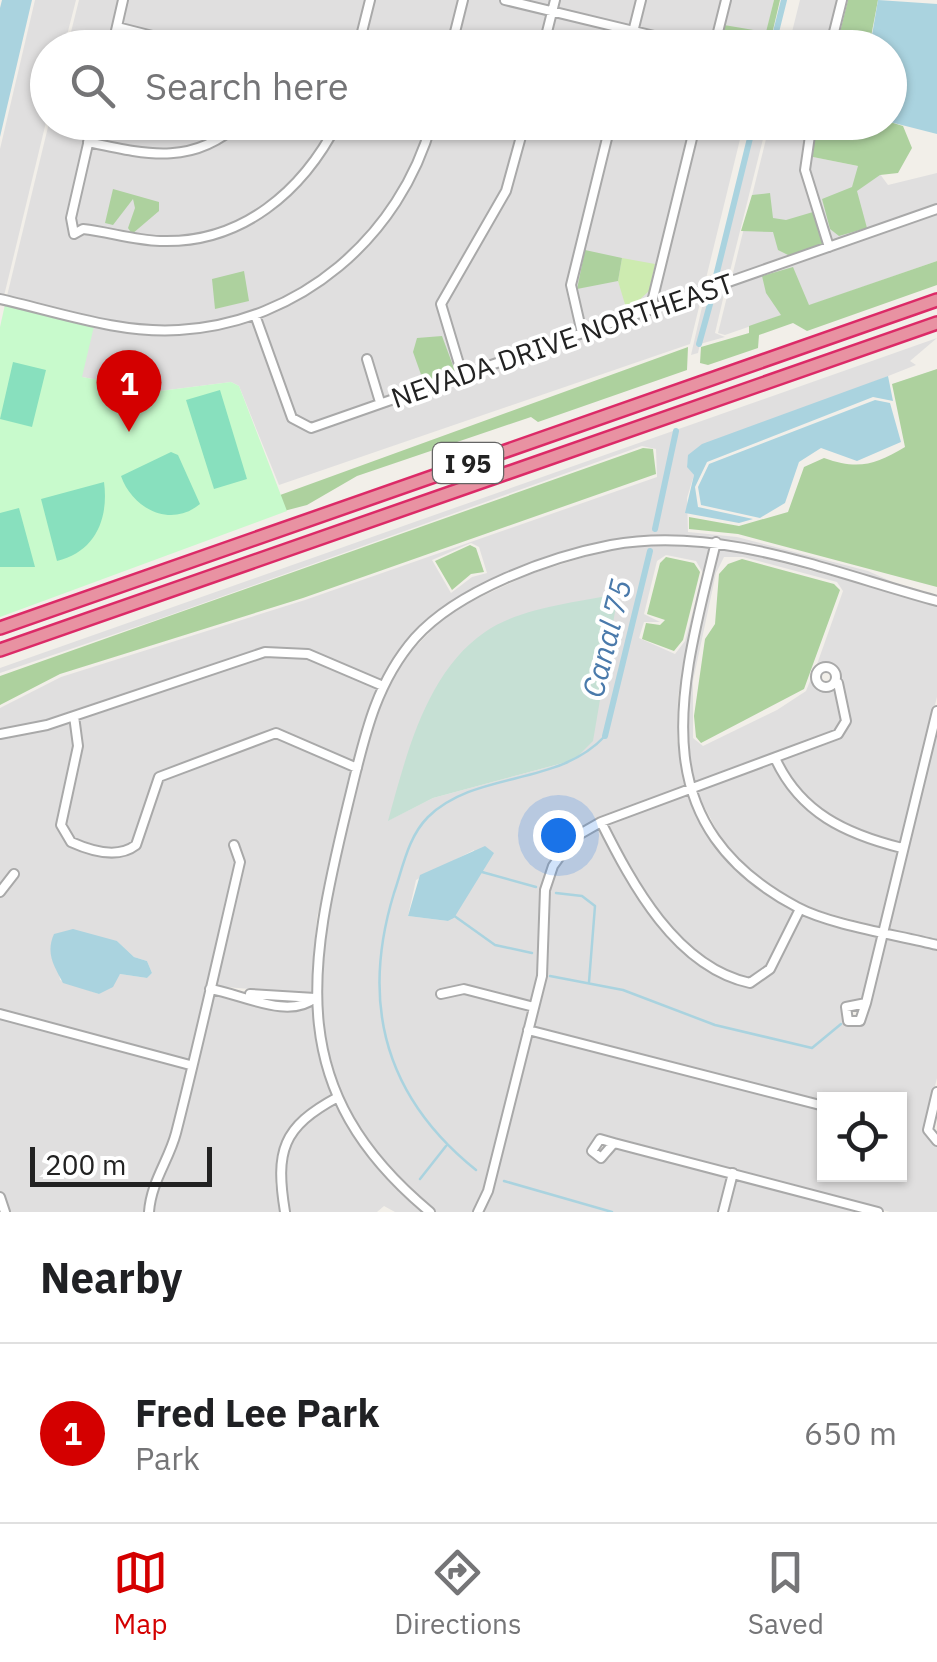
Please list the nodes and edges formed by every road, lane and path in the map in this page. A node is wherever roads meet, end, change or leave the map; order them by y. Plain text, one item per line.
1 (123, 0) edge
2 (357, 0) edge
3 (463, 0) edge
4 (504, 0) edge
5 (555, 0) edge
6 (641, 0) edge
7 (726, 0) edge
8 (842, 0) edge
9 (370, 2) edge
10 (552, 10) junction
11 (117, 27) junction
12 (116, 30) edge
13 (129, 30) edge
14 (363, 30) edge
15 (456, 30) edge
16 (547, 30) edge
17 (629, 30) edge
18 (633, 30) edge
19 (718, 30) edge
20 (834, 30) edge
21 (222, 140) edge
22 (329, 140) edge
23 (426, 140) edge
24 (520, 140) edge
25 (607, 140) edge
26 (692, 140) edge
27 (809, 140) edge
28 (88, 142) joint
29 (937, 209) edge
30 (829, 247) junction
31 (0, 299) edge
32 (937, 300) edge
33 (650, 310) junction
34 (255, 316) junction
35 (937, 323) edge
36 (582, 334) junction
37 (367, 359) dead end
38 (462, 374) junction
39 (380, 402) junction
40 (716, 542) junction
41 (937, 601) edge
42 (0, 628) edge
43 (0, 650) edge
44 (838, 684) dead end
45 (382, 686) junction
46 (937, 711) edge
47 (74, 716) junction
48 (0, 734) edge
49 (776, 758) junction
50 (357, 768) junction
51 (691, 790) junction
52 (602, 822) junction
53 (234, 845) dead end
54 (902, 848) junction
55 (14, 874) dead end
56 (0, 892) edge
57 (800, 909) junction
58 (883, 931) junction
59 (937, 945) edge
60 (210, 989) junction
61 (441, 994) dead end
62 (246, 995) junction
63 (315, 998) junction
64 (866, 1003) dead end
65 (534, 1007) junction
66 (0, 1014) edge
67 (528, 1030) junction
68 (190, 1065) junction
69 (937, 1092) edge
70 (338, 1097) junction
71 (817, 1104) edge
72 (614, 1142) dead end
73 (937, 1142) edge
74 (733, 1173) junction
75 (0, 1197) edge
76 (5, 1212) edge
77 (149, 1212) edge
78 (285, 1212) edge
79 (430, 1212) edge
80 (478, 1212) edge
81 (723, 1212) edge
82 (878, 1212) edge

1 - 11 street
2 - 9 street
3 - 15 street
4 - 10 street
5 - 10 street
6 - 18 street
7 - 19 street
8 - 20 street
9 - 14 street
10 - 16 street
10 - 17 street
11 - 12 street
11 - 13 street
21 - 28 street
22 - 28 street
23 - 34 street
24 - 38 street
25 - 36 street
26 - 33 street
27 - 30 street
29 - 30 street, NEVADA DRIVE NORTHEAST
30 - 33 street, NEVADA DRIVE NORTHEAST
31 - 34 street
32 - 42 highway, I 95
33 - 36 street, NEVADA DRIVE NORTHEAST
34 - 39 street, NEVADA DRIVE NORTHEAST
35 - 43 highway, I 95
36 - 38 street, NEVADA DRIVE NORTHEAST
37 - 39 street
38 - 39 street, NEVADA DRIVE NORTHEAST
40 - 41 street
40 - 45 street
40 - 51 street
44 - 49 street
45 - 47 street
45 - 50 street
46 - 54 street
47 - 48 street
47 - 50 street
49 - 51 street
49 - 54 street
50 - 63 street
51 - 52 street
51 - 57 street
52 - 57 street
52 - 65 street
53 - 60 street
54 - 58 street
55 - 56 street
57 - 58 street
58 - 59 street
58 - 64 street
60 - 62 street
60 - 68 street
61 - 65 street
62 - 63 street
62 - 63 street
63 - 70 street
65 - 67 street
66 - 68 street
67 - 71 street
67 - 80 street
68 - 77 street
69 - 73 street
70 - 78 street
70 - 79 street
72 - 74 street
74 - 81 street
74 - 82 street
75 - 76 street

